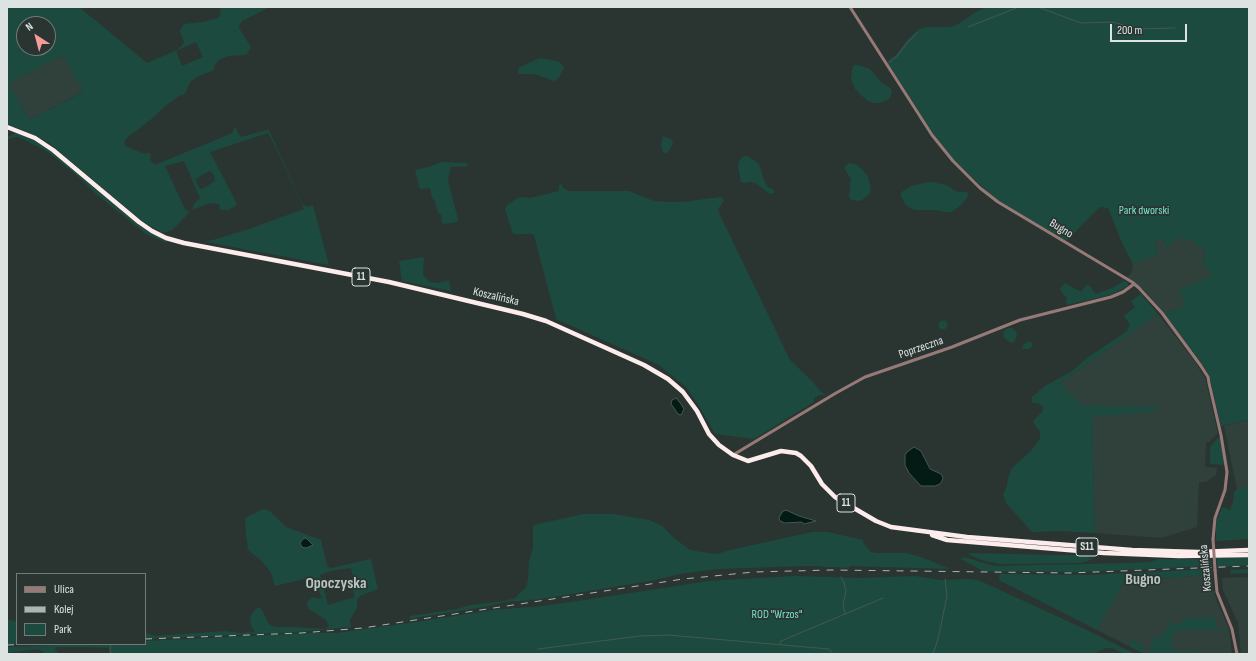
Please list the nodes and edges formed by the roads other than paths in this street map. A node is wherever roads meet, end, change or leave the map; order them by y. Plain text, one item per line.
1 (850, 7) edge
2 (7, 127) edge
3 (1134, 284) junction
4 (733, 455) junction
5 (1227, 479) joint
6 (925, 532) junction
7 (947, 540) joint
8 (1249, 550) edge
9 (1249, 555) edge
10 (1237, 654) edge

1 - 3 street, Bugno
2 - 4 highway, Koszalińska / 11
3 - 4 street, Poprzeczna
3 - 5 street, Bugno
4 - 6 highway, 11
5 - 10 street, Koszalińska, bridge
6 - 7 highway, 11
6 - 8 highway, S11
7 - 9 highway, S11

